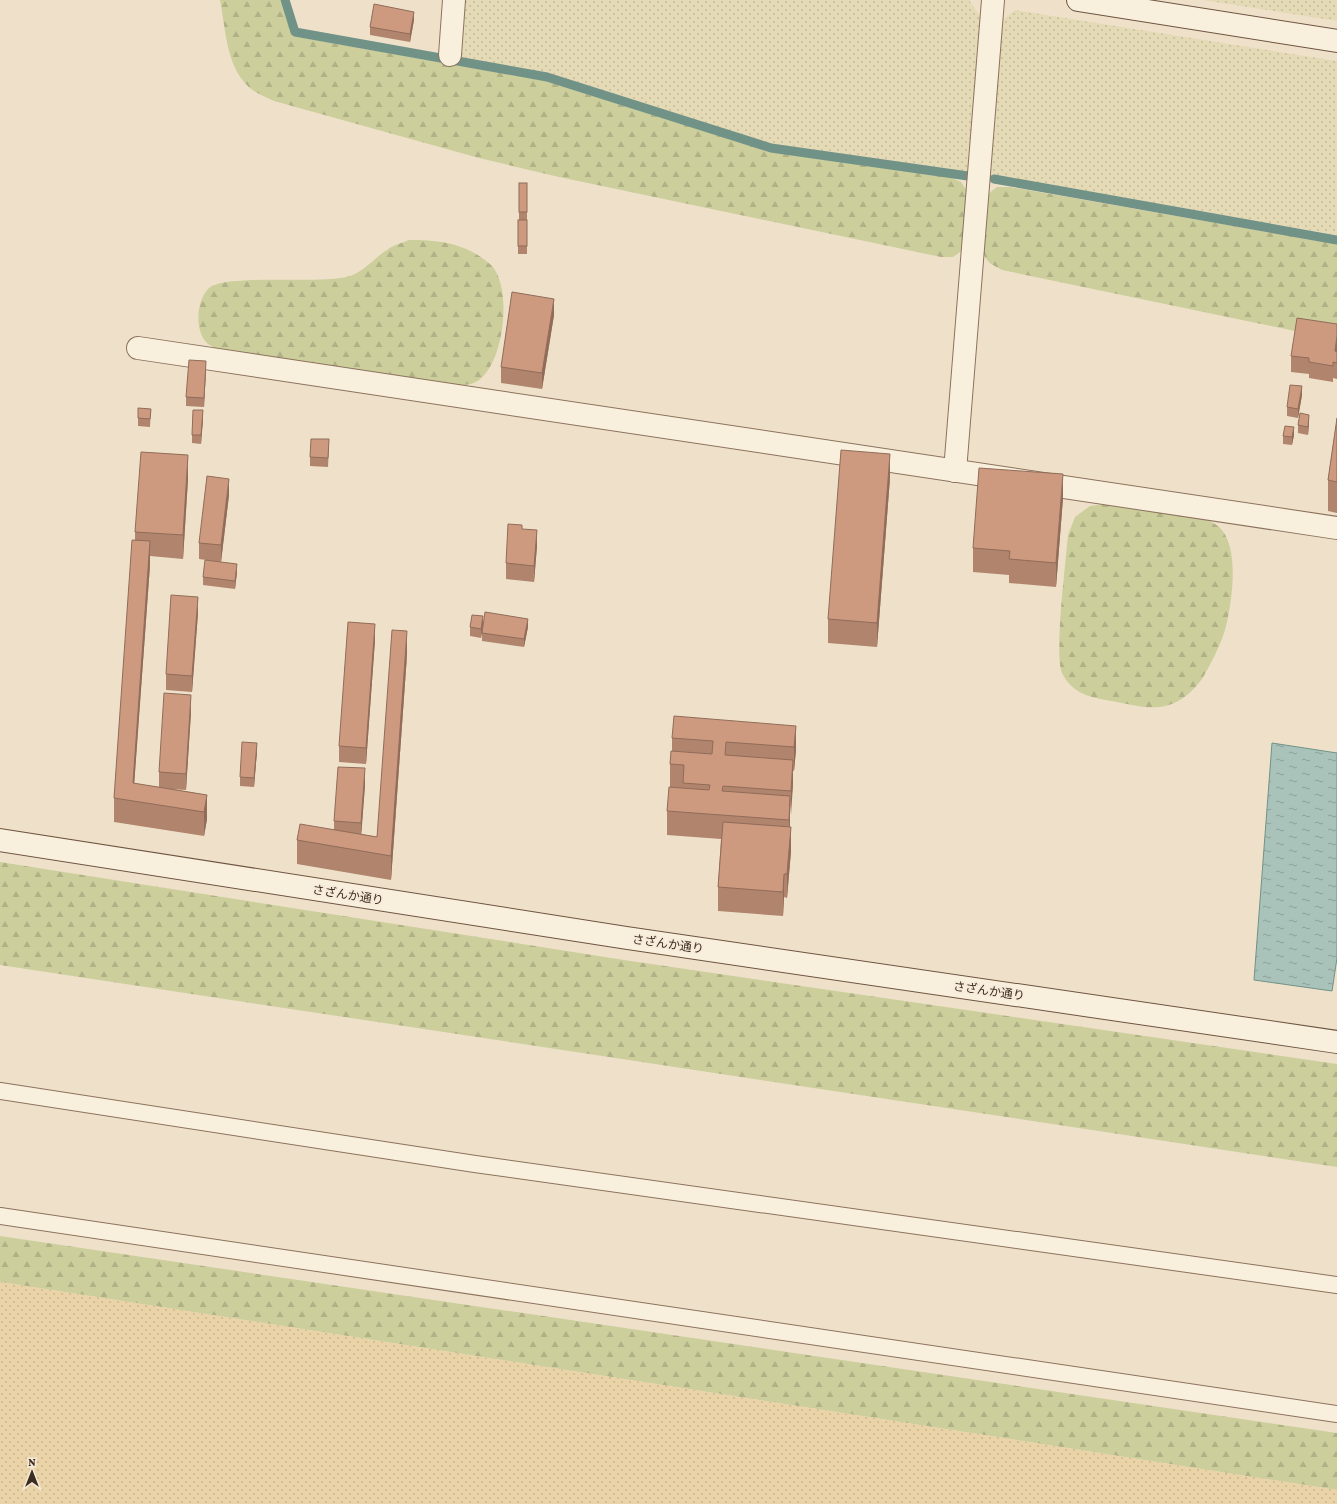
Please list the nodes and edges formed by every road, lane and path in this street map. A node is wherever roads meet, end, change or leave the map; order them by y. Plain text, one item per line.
1 (454, 0) edge
2 (993, 0) edge
3 (1078, 0) edge
4 (1337, 41) edge
5 (450, 55) dead end
6 (138, 348) dead end
7 (955, 471) junction
8 (1337, 528) edge
9 (0, 840) edge
10 (1337, 1042) edge
11 (0, 1091) edge
12 (0, 1216) edge
13 (1337, 1285) edge
14 (1337, 1414) edge

1 - 5 street
2 - 7 street
3 - 4 street
6 - 7 street
7 - 8 street
9 - 10 street, さざんか通り
11 - 13 lane
12 - 14 lane

